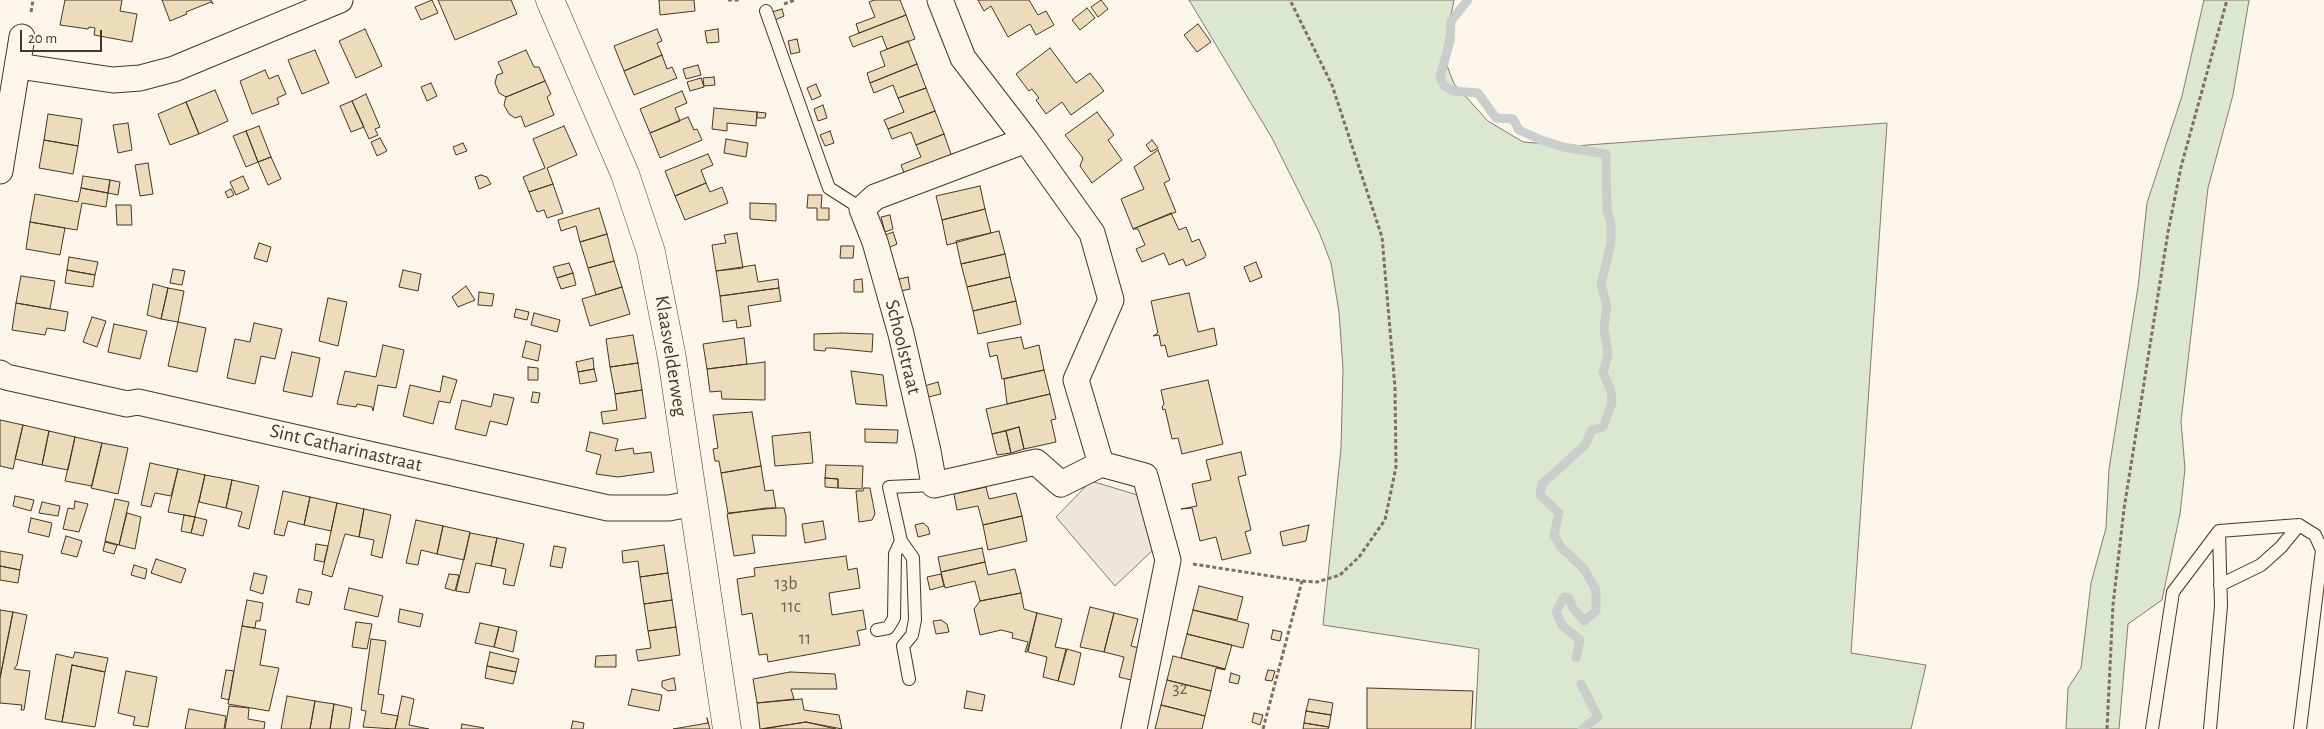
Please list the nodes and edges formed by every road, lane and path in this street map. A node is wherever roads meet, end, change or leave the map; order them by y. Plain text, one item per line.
1 (340, 0) edge
2 (550, 0) edge
3 (728, 0) edge
4 (740, 0) edge
5 (940, 0) edge
6 (1290, 0) edge
7 (2227, 0) edge
8 (766, 11) dead end
9 (22, 37) dead end
10 (18, 66) junction
11 (1026, 140) junction
12 (0, 171) edge
13 (862, 209) junction
14 (0, 374) edge
15 (1101, 464) junction
16 (934, 485) junction
17 (694, 503) junction
18 (2299, 525) junction
19 (2219, 531) junction
20 (900, 541) junction
21 (1168, 560) junction
22 (1302, 581) junction
23 (2220, 585) junction
24 (877, 630) dead end
25 (909, 679) dead end
26 (727, 729) edge
27 (1134, 729) edge
28 (1263, 729) edge
29 (2107, 729) edge
30 (2152, 729) edge
31 (2210, 729) edge
32 (2300, 729) edge

1 - 10 street
2 - 17 street, Klaasvelderweg
3 - 4 path
5 - 11 street
6 - 22 path
7 - 29 path
8 - 13 lane
9 - 10 street
10 - 12 street
11 - 13 street
11 - 15 street
13 - 16 street, Schoolstraat
14 - 17 street, Sint Catharinastraat
15 - 16 street
15 - 21 street
16 - 20 lane
17 - 26 street, Klaasvelderweg
18 - 19 lane
18 - 23 lane
18 - 32 lane
19 - 23 lane
19 - 30 lane
20 - 24 lane
20 - 25 lane
21 - 22 path
21 - 27 street
22 - 28 path
23 - 31 lane

